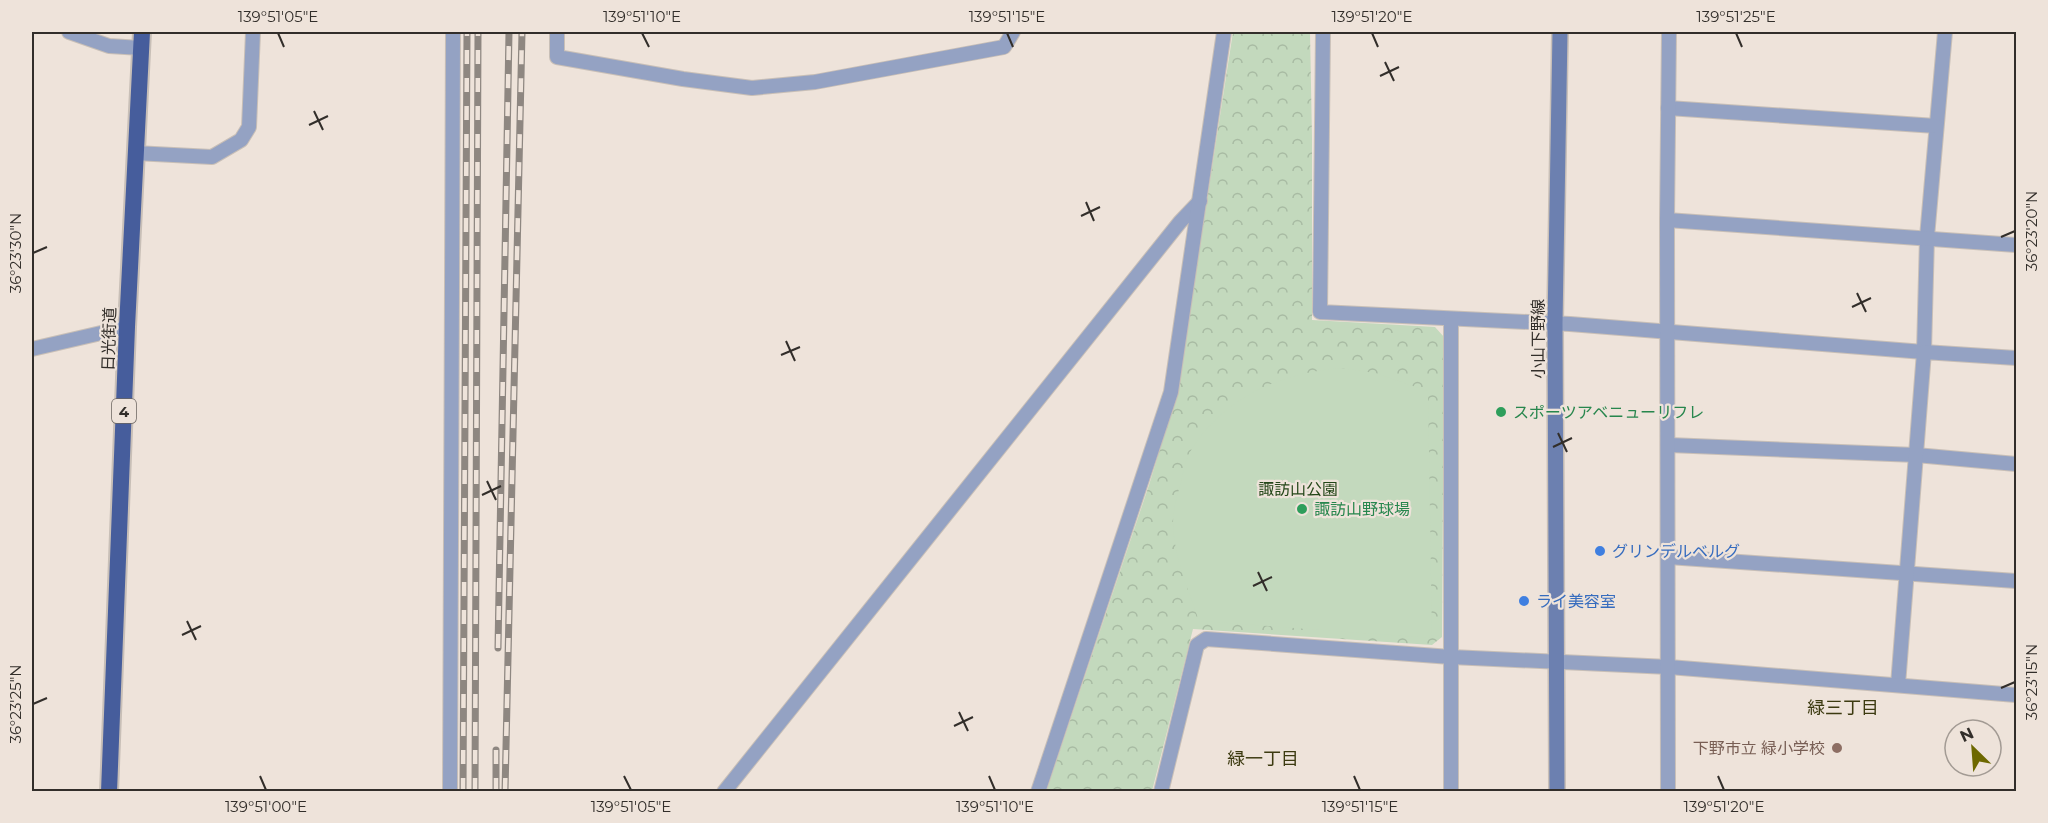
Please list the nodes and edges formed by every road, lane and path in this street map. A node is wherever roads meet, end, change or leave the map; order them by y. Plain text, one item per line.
1 (69, 32) edge
2 (253, 32) edge
3 (453, 32) edge
4 (557, 32) edge
5 (1013, 32) edge
6 (1224, 32) edge
7 (1323, 32) edge
8 (1560, 32) edge
9 (1669, 32) edge
10 (1945, 32) edge
11 (141, 40) edge
12 (1668, 108) junction
13 (1936, 126) junction
14 (135, 153) junction
15 (1200, 201) junction
16 (1667, 220) junction
17 (1928, 237) junction
18 (2016, 244) edge
19 (1451, 319) junction
20 (1555, 323) junction
21 (127, 327) junction
22 (1667, 331) junction
23 (32, 349) edge
24 (1924, 352) junction
25 (2016, 358) edge
26 (1669, 445) junction
27 (1916, 455) junction
28 (2016, 464) edge
29 (1668, 557) junction
30 (1907, 573) junction
31 (2016, 581) edge
32 (1450, 657) junction
33 (1556, 660) junction
34 (1669, 667) junction
35 (1898, 685) junction
36 (2016, 694) edge
37 (109, 792) edge
38 (450, 792) edge
39 (724, 792) edge
40 (1038, 792) edge
41 (1161, 792) edge
42 (1451, 792) edge
43 (1557, 792) edge
44 (1668, 792) edge

1 - 11 street
2 - 14 street
3 - 38 street
4 - 5 street
6 - 15 street
7 - 19 street
8 - 20 main road, 小山下野線
9 - 12 street
10 - 13 street
11 - 14 highway, 日光街道 / 4
12 - 13 street
12 - 16 street
13 - 17 street
14 - 21 highway, 日光街道 / 4
15 - 39 street
15 - 40 street
16 - 17 street
16 - 22 street
17 - 18 street
17 - 24 street
19 - 20 street
19 - 32 street
20 - 22 street
20 - 33 main road, 小山下野線
21 - 23 street
21 - 37 highway, 日光街道 / 4
22 - 24 street
22 - 26 street
24 - 25 street
24 - 27 street
26 - 27 street
26 - 29 street
27 - 28 street
27 - 30 street
29 - 30 street
29 - 34 street
30 - 31 street
30 - 35 street
32 - 33 street
32 - 41 street
32 - 42 street
33 - 34 street
33 - 43 main road, 小山下野線
34 - 35 street
34 - 44 street
35 - 36 street

